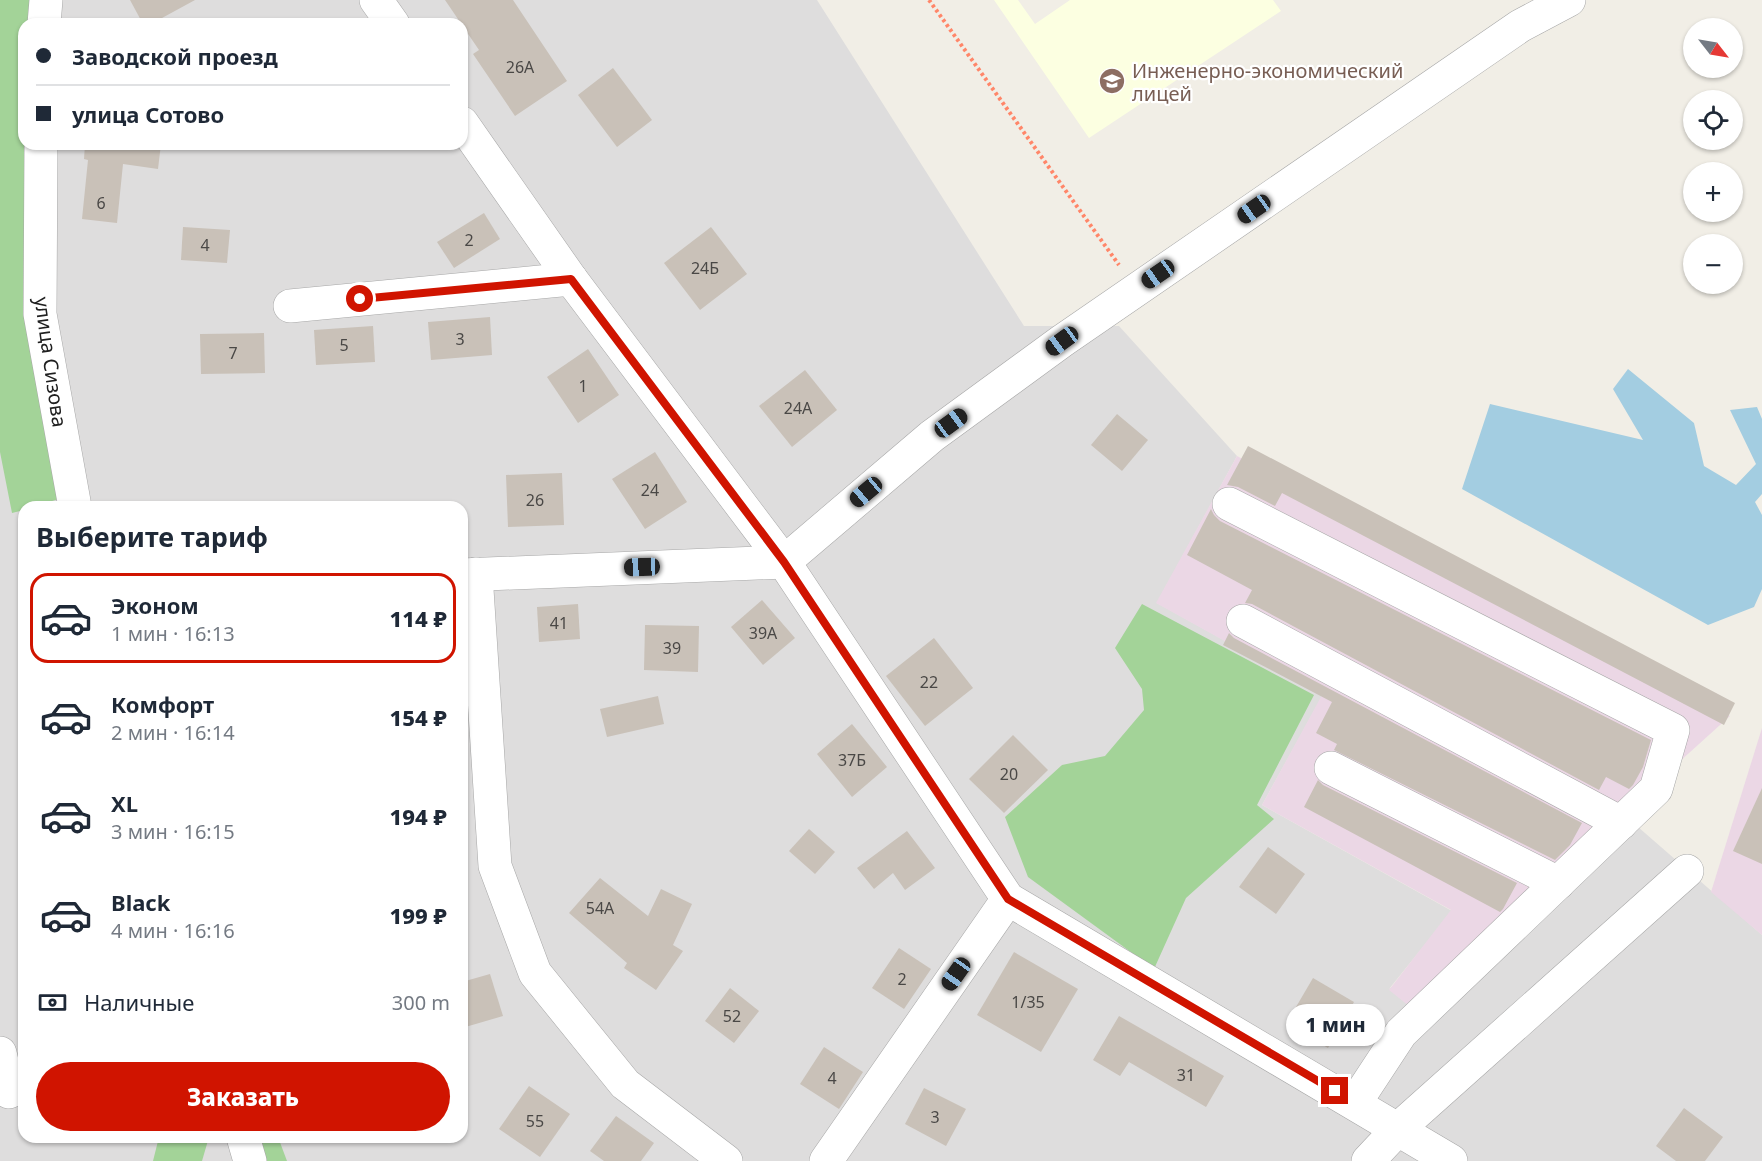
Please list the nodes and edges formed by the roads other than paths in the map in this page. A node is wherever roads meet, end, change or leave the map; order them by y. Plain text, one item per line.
1 (46, 0) edge
2 (376, 0) edge
3 (1569, 0) edge
4 (45, 18) edge
5 (389, 18) edge
6 (468, 132) edge
7 (42, 150) edge
8 (571, 279) junction
9 (290, 306) dead end
10 (74, 501) edge
11 (1229, 504) dead end
12 (784, 562) junction
13 (469, 574) edge
14 (1243, 621) dead end
15 (1331, 768) dead end
16 (1621, 823) junction
17 (1687, 871) dead end
18 (1558, 883) junction
19 (1008, 899) junction
20 (0, 1053) edge
21 (9, 1092) dead end
22 (1355, 1103) junction
23 (1398, 1129) junction
24 (245, 1143) edge
25 (250, 1161) edge
26 (726, 1161) edge
27 (826, 1161) edge
28 (1368, 1161) edge
29 (1451, 1161) edge

1 - 4 street
2 - 5 street
3 - 12 street
6 - 8 street
7 - 10 street, улица Сизова
8 - 9 street
8 - 12 street
11 - 16 street
12 - 13 street
12 - 19 street
13 - 26 street
14 - 16 street
15 - 18 street
16 - 18 street
17 - 23 street
18 - 22 street
19 - 22 street
19 - 27 street
20 - 21 street
22 - 23 street
23 - 28 street
23 - 29 street
24 - 25 street

